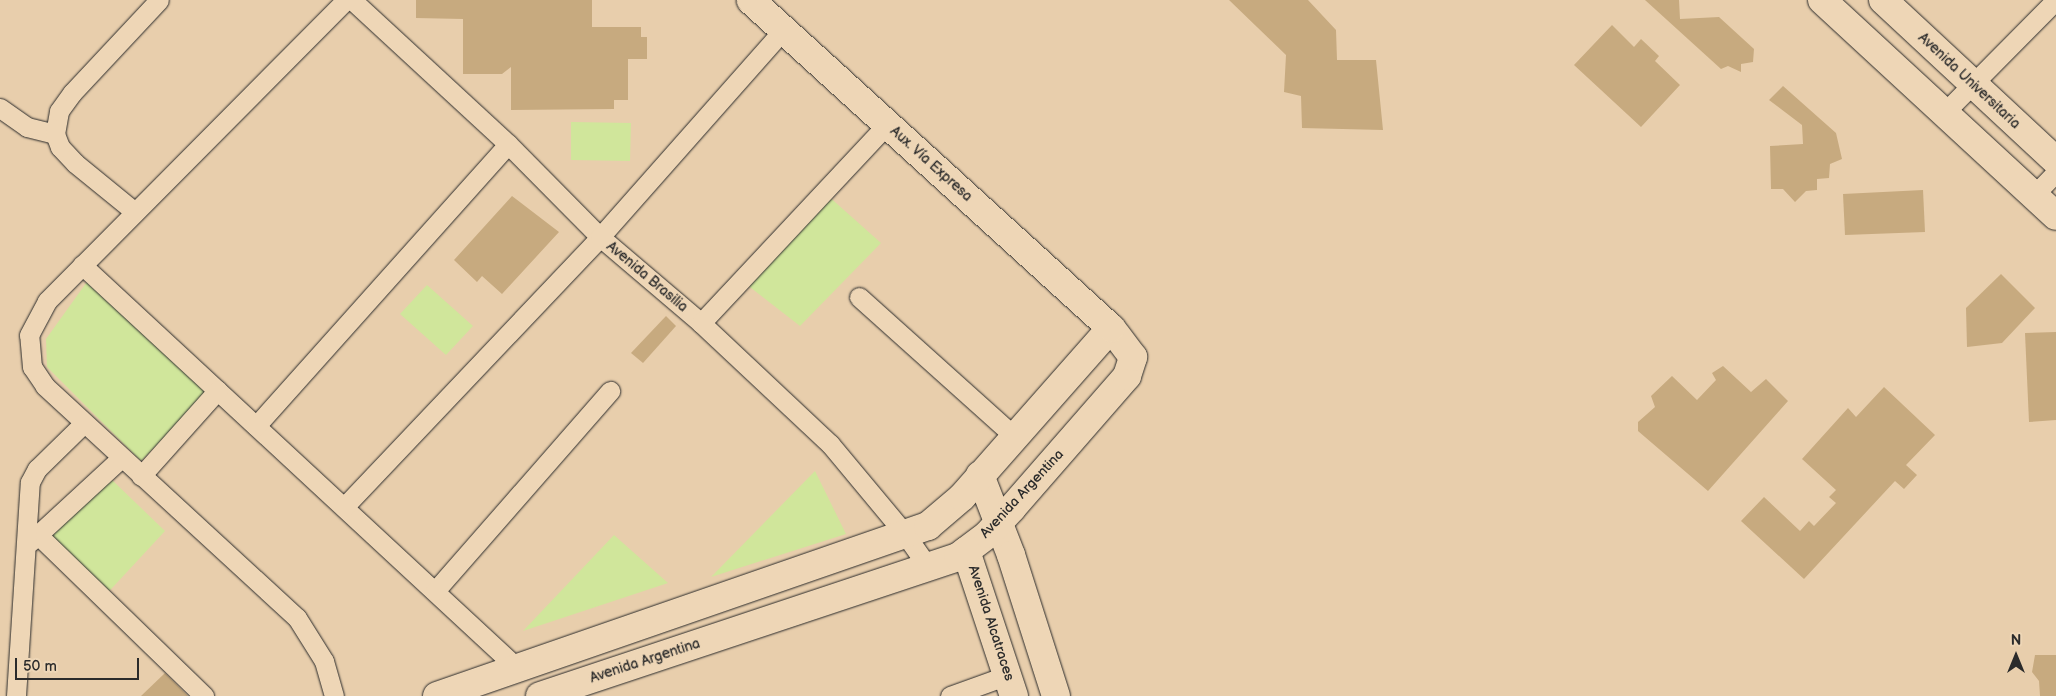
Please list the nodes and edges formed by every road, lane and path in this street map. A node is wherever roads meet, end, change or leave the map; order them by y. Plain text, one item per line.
1 (159, 0) edge
2 (346, 0) edge
3 (352, 0) edge
4 (752, 0) edge
5 (1822, 0) edge
6 (1883, 0) edge
7 (2052, 1) edge
8 (783, 30) junction
9 (1971, 82) junction
10 (0, 108) edge
11 (1944, 113) junction
12 (887, 124) junction
13 (55, 134) junction
14 (508, 144) junction
15 (2056, 161) edge
16 (2056, 172) edge
17 (2034, 195) junction
18 (135, 212) junction
19 (2056, 216) edge
20 (600, 237) junction
21 (82, 265) junction
22 (859, 297) dead end
23 (701, 323) junction
24 (1112, 328) junction
25 (218, 390) junction
26 (610, 391) dead end
27 (84, 424) junction
28 (256, 426) junction
29 (1014, 436) junction
30 (121, 458) junction
31 (980, 475) junction
32 (141, 476) junction
33 (344, 507) junction
34 (998, 523) junction
35 (917, 530) junction
36 (32, 541) junction
37 (966, 551) junction
38 (927, 566) junction
39 (435, 591) junction
40 (517, 668) junction
41 (1011, 686) edge
42 (16, 696) edge
43 (204, 696) edge
44 (334, 696) edge
45 (437, 696) edge
46 (540, 696) edge
47 (950, 696) edge
48 (1056, 696) edge

1 - 13 street
2 - 18 street
3 - 14 street, Avenida Brasilia
4 - 8 main road, Aux. Vía Expresa
5 - 11 main road
6 - 9 main road, Avenida Universitaria
7 - 9 street
8 - 12 main road, Aux. Vía Expresa
8 - 20 street
9 - 11 street
9 - 15 main road, Avenida Universitaria
10 - 13 street
11 - 17 main road
12 - 23 street
12 - 24 main road, Aux. Vía Expresa
13 - 18 street
14 - 20 street, Avenida Brasilia
14 - 28 street
16 - 17 street
17 - 19 main road
18 - 21 street
20 - 23 street, Avenida Brasilia
20 - 33 street
21 - 25 street
21 - 27 street
22 - 29 street
23 - 35 street, Avenida Brasilia
24 - 29 main road
24 - 34 main road, Avenida Argentina
25 - 28 street
25 - 32 street
26 - 39 street
27 - 30 street
27 - 36 street
28 - 33 street
29 - 31 main road
30 - 32 street
30 - 36 street
31 - 34 main road
31 - 35 main road
32 - 44 street
33 - 39 street
34 - 37 main road, Avenida Argentina
34 - 48 main road
35 - 38 street, Avenida Brasilia
35 - 40 main road
36 - 42 street
36 - 43 street
37 - 38 main road, Avenida Argentina
37 - 41 main road, Avenida Alcatraces
38 - 46 main road, Avenida Argentina
39 - 40 street
40 - 45 main road
41 - 47 street

